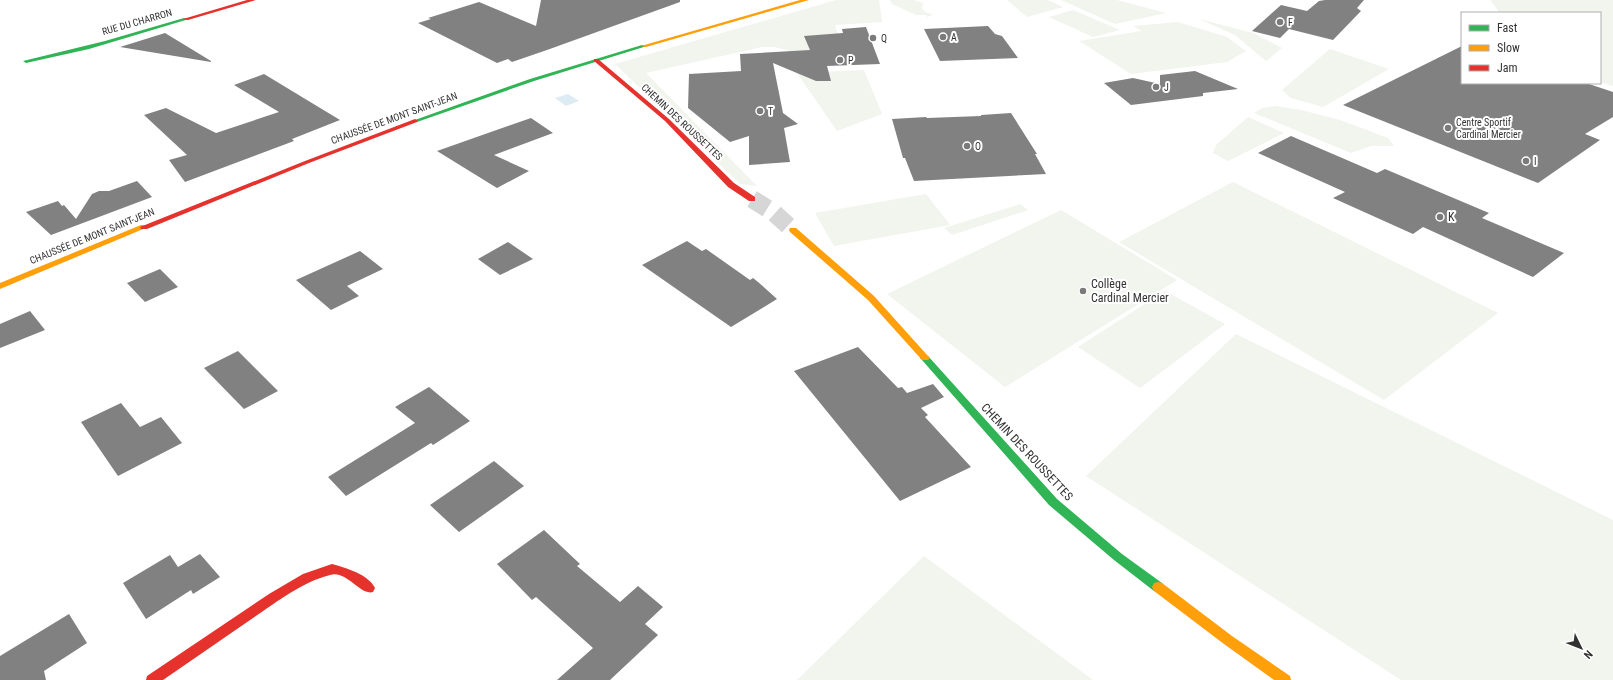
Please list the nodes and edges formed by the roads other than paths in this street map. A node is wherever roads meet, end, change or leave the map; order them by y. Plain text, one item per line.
1 (253, 0) edge
2 (806, 0) edge
3 (596, 60) junction
4 (26, 61) dead end
5 (752, 199) tunnel mouth
6 (793, 230) tunnel mouth
7 (0, 286) edge
8 (369, 588) dead end
9 (152, 680) edge
10 (1285, 680) edge

1 - 4 street, RUE DU CHARRON
2 - 3 street, CHAUSSÉE DE MONT SAINT-JEAN
3 - 5 street, CHEMIN DES ROUSSETTES
3 - 7 street, CHAUSSÉE DE MONT SAINT-JEAN
6 - 10 street, CHEMIN DES ROUSSETTES
8 - 9 street

